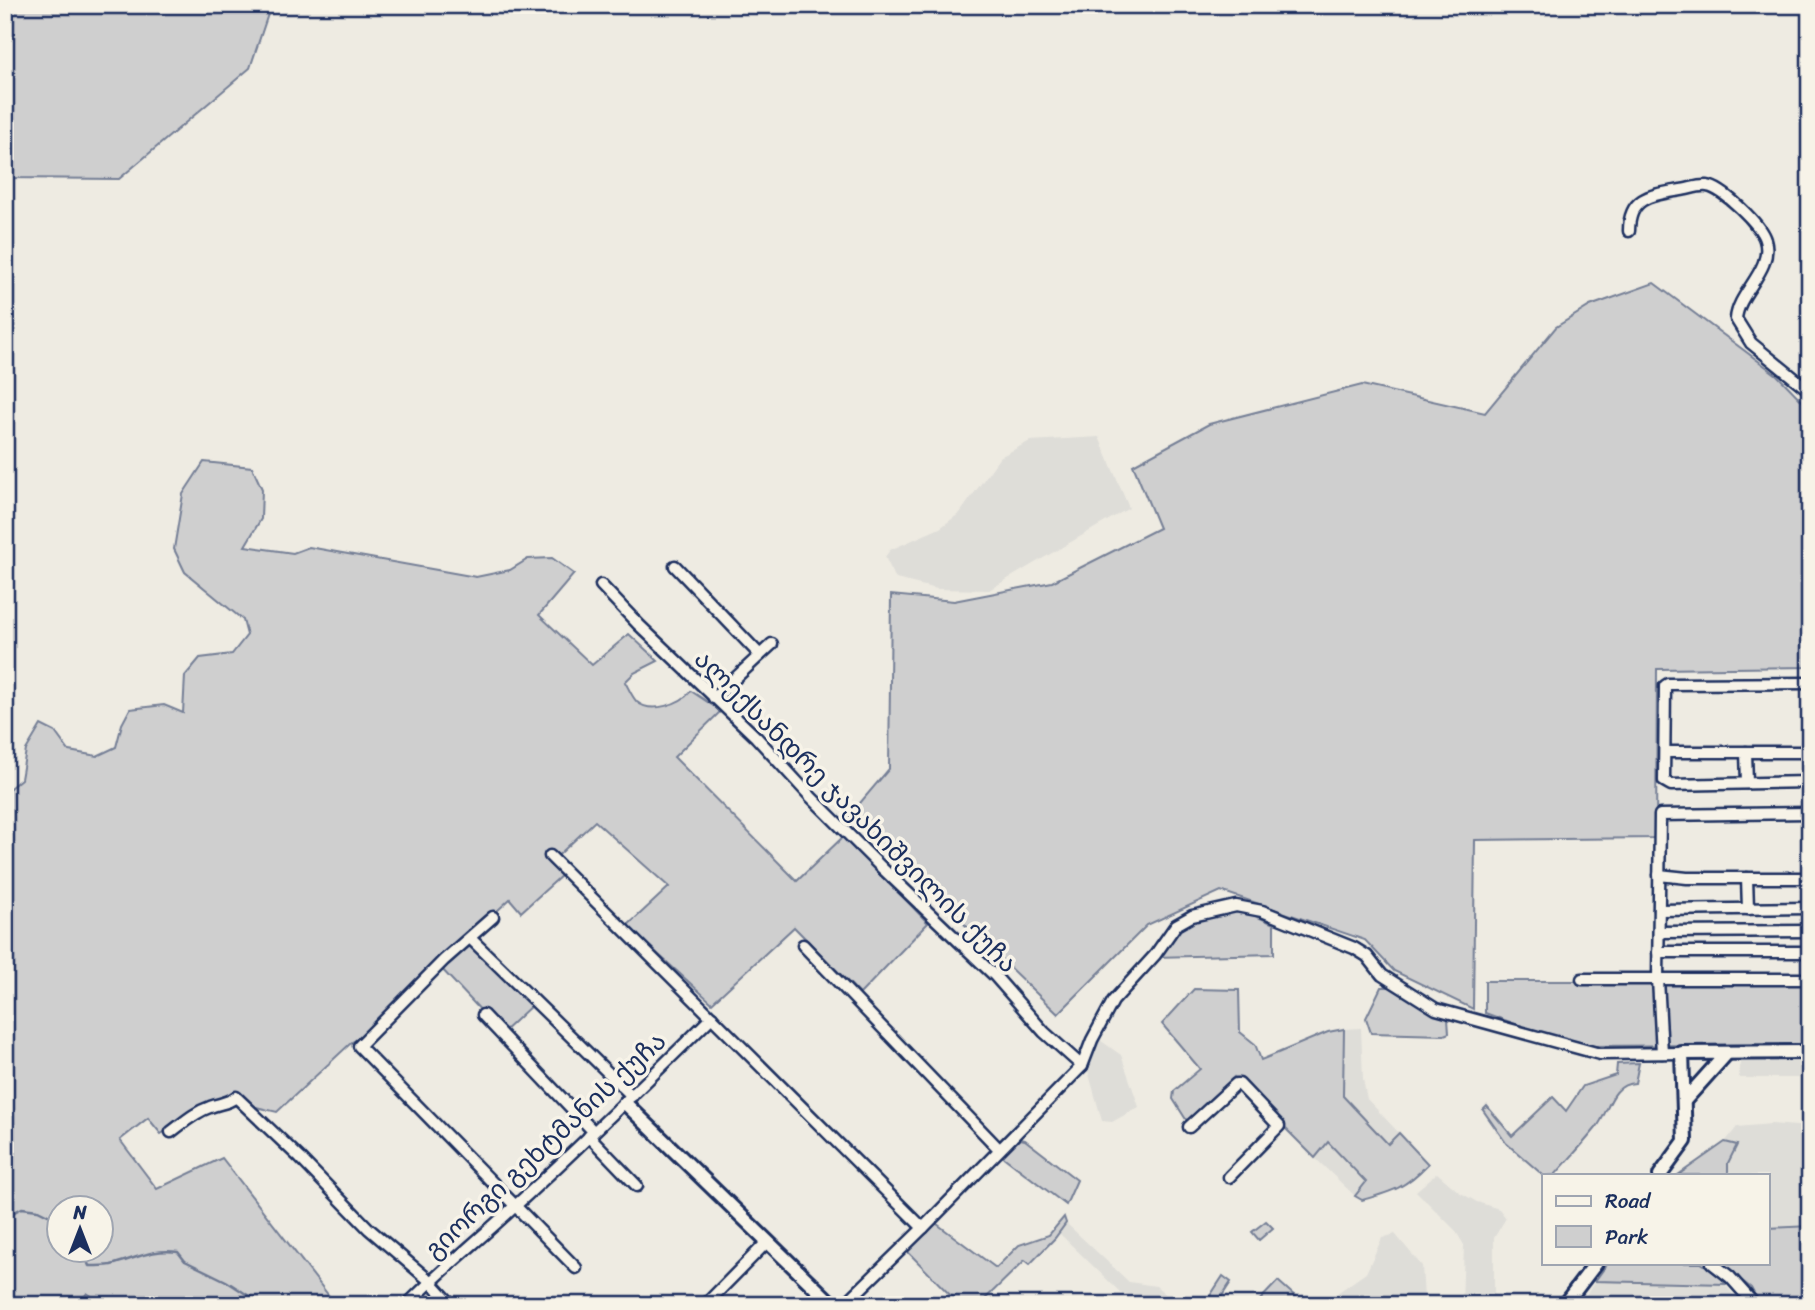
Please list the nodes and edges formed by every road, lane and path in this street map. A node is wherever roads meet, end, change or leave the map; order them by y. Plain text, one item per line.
1 (1629, 231) dead end
2 (1810, 391) edge
3 (675, 566) dead end
4 (601, 585) dead end
5 (772, 644) dead end
6 (760, 655) junction
7 (1810, 683) edge
8 (714, 698) junction
9 (1665, 752) junction
10 (1746, 752) junction
11 (1810, 752) edge
12 (1810, 782) edge
13 (1747, 783) junction
14 (1810, 813) edge
15 (550, 856) dead end
16 (1659, 875) junction
17 (1747, 878) junction
18 (1810, 878) edge
19 (1810, 908) edge
20 (1748, 909) junction
21 (1659, 910) junction
22 (493, 917) dead end
23 (1810, 931) edge
24 (1659, 932) junction
25 (470, 939) junction
26 (803, 945) dead end
27 (1658, 952) junction
28 (1810, 952) edge
29 (1582, 979) dead end
30 (1658, 979) junction
31 (1810, 979) edge
32 (483, 1015) dead end
33 (712, 1017) junction
34 (1810, 1052) edge
35 (1662, 1053) junction
36 (1682, 1053) junction
37 (1727, 1053) junction
38 (1082, 1066) junction
39 (629, 1100) junction
40 (1684, 1101) junction
41 (1189, 1127) dead end
42 (171, 1132) dead end
43 (591, 1133) junction
44 (999, 1149) junction
45 (1661, 1174) edge
46 (1229, 1177) dead end
47 (637, 1186) dead end
48 (514, 1207) junction
49 (923, 1228) junction
50 (766, 1242) junction
51 (1594, 1264) edge
52 (1713, 1264) edge
53 (576, 1269) dead end
54 (430, 1282) junction
55 (407, 1305) edge
56 (452, 1305) edge
57 (705, 1305) edge
58 (833, 1305) edge
59 (844, 1305) edge
60 (1564, 1305) edge
61 (1755, 1305) edge

1 - 2 street
3 - 6 street
4 - 8 street, ალექსანდრე ჯავახიშვილის ქუჩა
5 - 6 street
6 - 8 street
7 - 9 street
8 - 38 street, ალექსანდრე ჯავახიშვილის ქუჩა
9 - 10 street
9 - 13 street
10 - 11 street
10 - 13 street
12 - 13 street
14 - 16 street
15 - 33 street
16 - 17 street
16 - 21 street
17 - 18 street
17 - 20 street
19 - 20 street
20 - 21 street
21 - 24 street
22 - 25 street
23 - 24 street
24 - 27 street
25 - 39 street
25 - 48 street
26 - 44 street
27 - 28 street
27 - 30 street
29 - 30 street
30 - 31 street
30 - 35 street
32 - 43 street
33 - 39 street, გიორგი გეხტმანის ქუჩა
33 - 49 street
34 - 37 street
35 - 36 street
35 - 38 street
36 - 37 street
36 - 40 street
37 - 40 street
38 - 44 street
39 - 43 street, გიორგი გეხტმანის ქუჩა
39 - 50 street
40 - 45 street
41 - 46 street
42 - 54 street
43 - 47 street
43 - 48 street, გიორგი გეხტმანის ქუჩა
44 - 49 street
48 - 53 street
48 - 54 street, გიორგი გეხტმანის ქუჩა
49 - 59 street
50 - 57 street
50 - 58 street
51 - 60 street
52 - 61 street
54 - 55 street, გიორგი გეხტმანის ქუჩა
54 - 56 street

